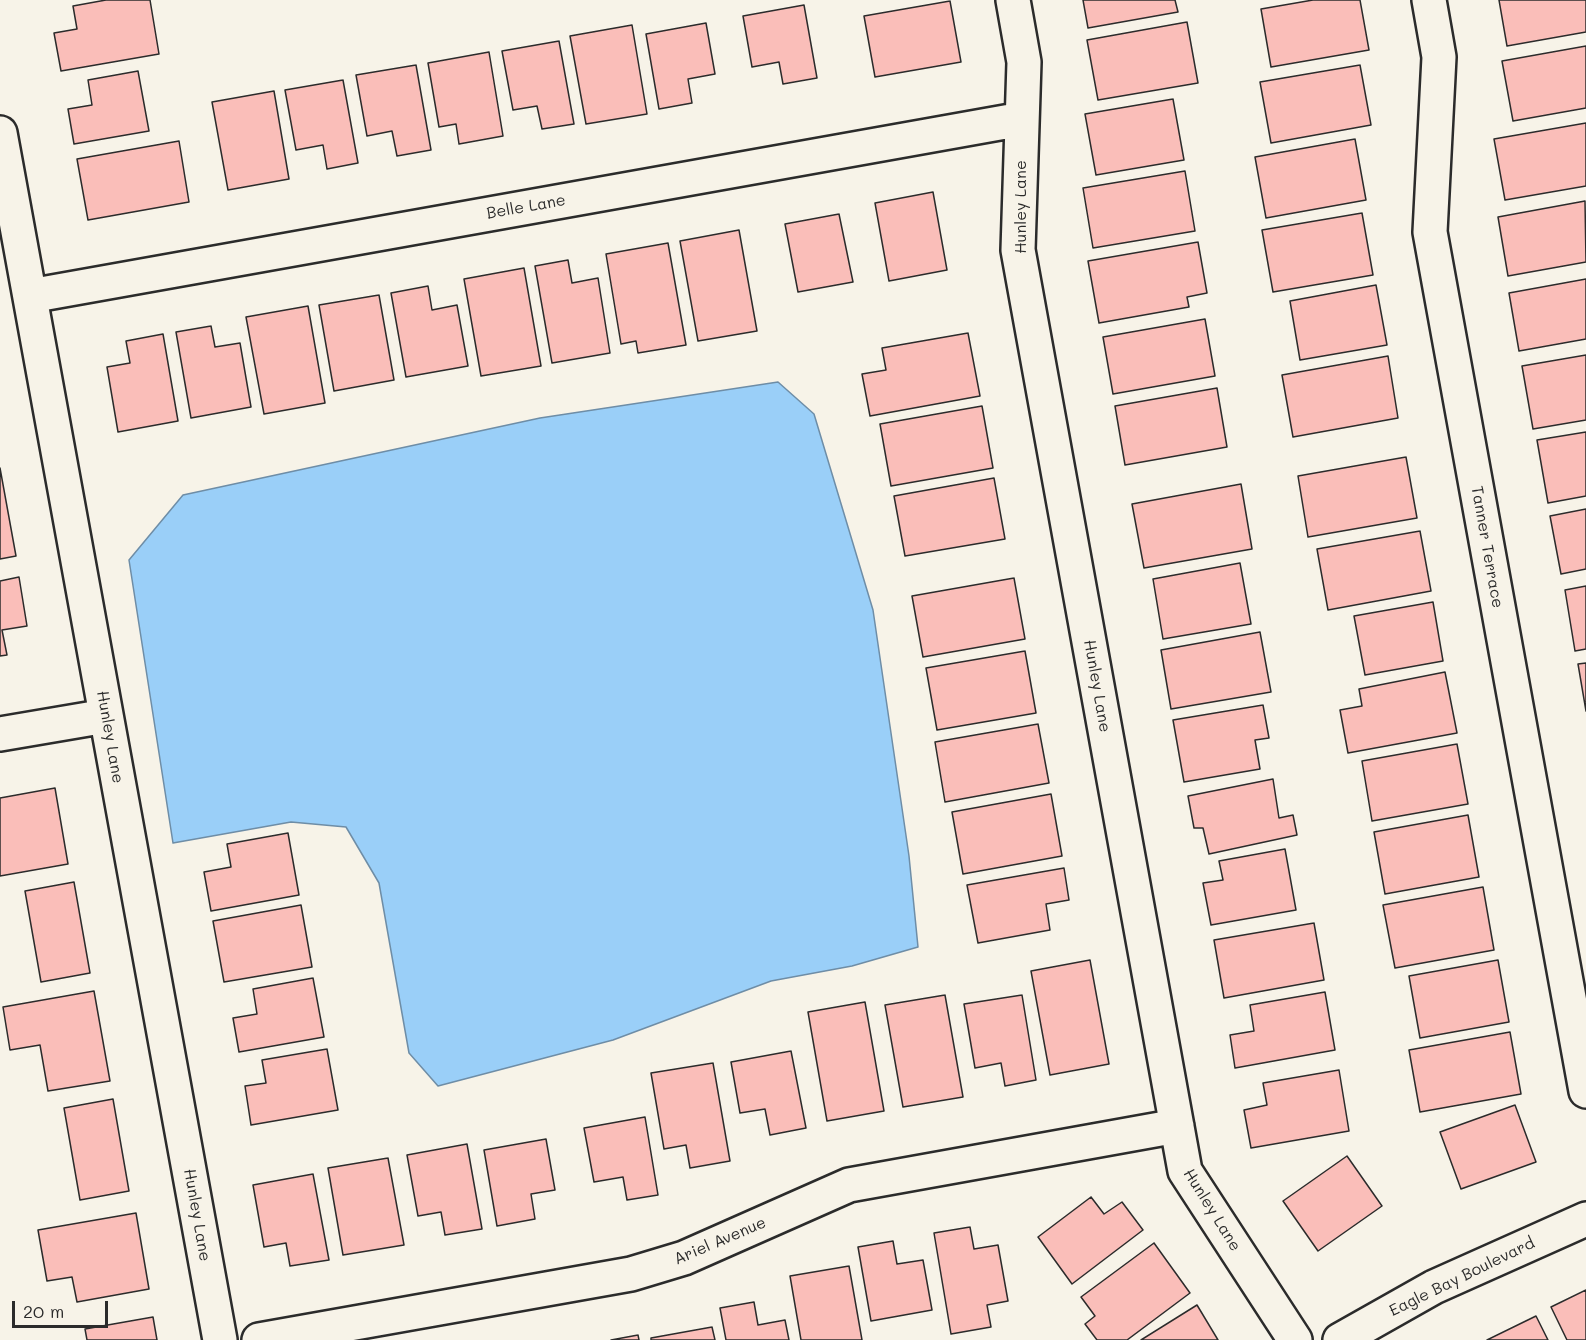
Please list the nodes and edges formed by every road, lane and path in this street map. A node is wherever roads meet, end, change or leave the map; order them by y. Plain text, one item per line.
1 (1013, 0) edge
2 (1429, 0) edge
3 (1022, 119) junction
4 (0, 133) edge
5 (30, 296) junction
6 (106, 716) junction
7 (0, 734) edge
8 (1586, 1091) edge
9 (1177, 1126) junction
10 (1586, 1219) edge
11 (220, 1340) edge
12 (259, 1340) edge
13 (1295, 1340) edge
14 (1340, 1340) edge

1 - 3 street, Hunley Lane
2 - 8 street, Tanner Terrace
3 - 5 street, Belle Lane
3 - 9 street, Hunley Lane
4 - 5 street, Hunley Lane
5 - 6 street, Hunley Lane
6 - 7 street
6 - 11 street, Hunley Lane
9 - 12 street, Ariel Avenue
9 - 13 street, Hunley Lane
10 - 14 street, Eagle Bay Boulevard

